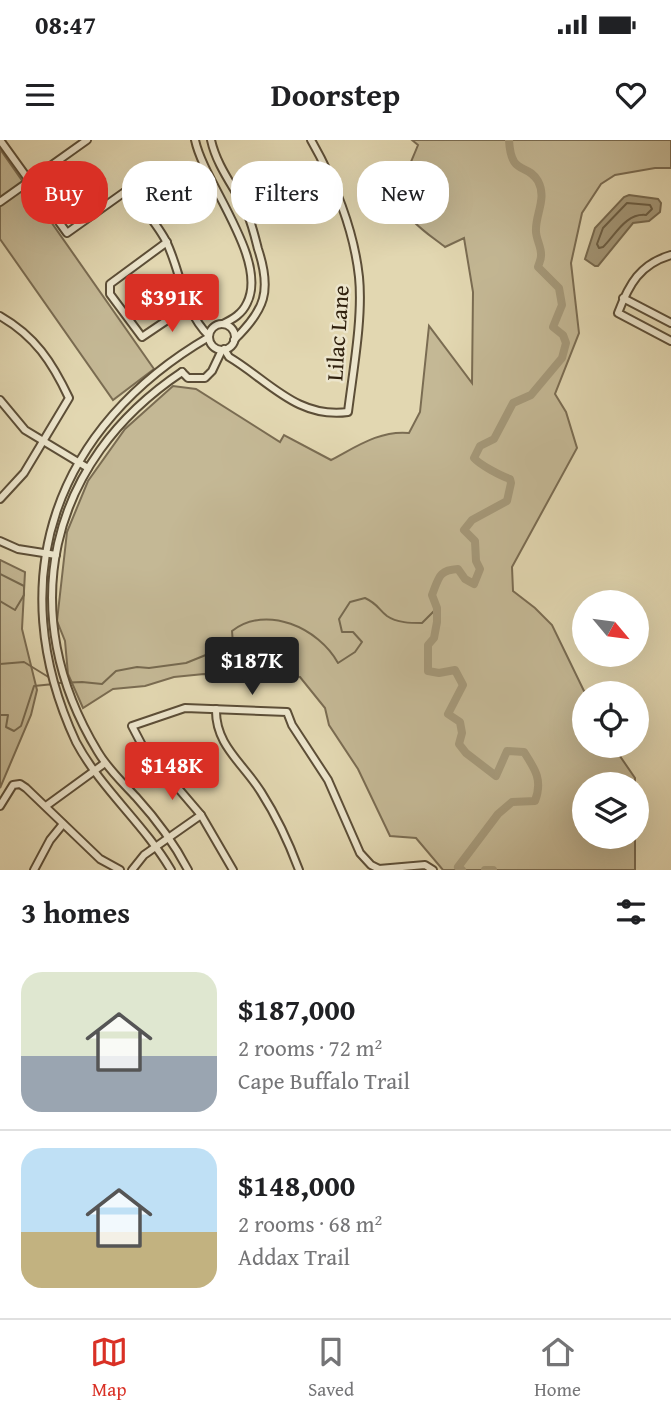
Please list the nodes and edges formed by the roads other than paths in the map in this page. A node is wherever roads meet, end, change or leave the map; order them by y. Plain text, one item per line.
1 (0, 140) edge
2 (87, 140) edge
3 (195, 140) edge
4 (211, 140) edge
5 (311, 140) edge
6 (57, 161) edge
7 (21, 170) edge
8 (21, 187) edge
9 (0, 202) edge
10 (108, 204) edge
11 (60, 224) edge
12 (79, 224) edge
13 (167, 243) junction
14 (671, 255) edge
15 (623, 298) junction
16 (188, 306) junction
17 (0, 316) edge
18 (195, 317) junction
19 (671, 323) edge
20 (220, 325) junction
21 (209, 336) junction
22 (671, 341) edge
23 (233, 342) junction
24 (223, 350) junction
25 (176, 360) junction
26 (239, 363) junction
27 (182, 373) junction
28 (154, 375) junction
29 (160, 386) junction
30 (0, 400) edge
31 (43, 441) junction
32 (76, 460) junction
33 (88, 468) junction
34 (1, 494) edge
35 (0, 541) edge
36 (41, 552) junction
37 (56, 555) junction
38 (216, 709) junction
39 (105, 763) junction
40 (95, 770) junction
41 (0, 806) edge
42 (46, 806) junction
43 (201, 815) junction
44 (63, 824) junction
45 (169, 838) junction
46 (156, 846) junction
47 (430, 868) edge
48 (34, 870) edge
49 (120, 870) edge
50 (132, 870) edge
51 (171, 870) edge
52 (188, 870) edge
53 (233, 870) edge
54 (299, 870) edge

1 - 7 street
2 - 6 street
3 - 20 street
4 - 23 street
5 - 26 street, Lilac Lane
8 - 9 street
10 - 13 street
11 - 12 street
13 - 16 street
13 - 16 street
14 - 15 street
15 - 19 street
15 - 22 street
16 - 18 street
17 - 31 street
18 - 20 street
18 - 21 street
20 - 21 street
20 - 23 street
21 - 24 street
21 - 25 street
23 - 24 street
23 - 26 street
24 - 26 street
24 - 27 street
25 - 27 street
25 - 28 street
27 - 29 street
28 - 29 street
28 - 32 street
29 - 33 street
30 - 31 street
31 - 32 street
31 - 34 street
32 - 33 street
32 - 36 street
33 - 37 street
35 - 36 street
36 - 37 street
36 - 40 street
37 - 39 street
38 - 43 street
38 - 47 street
38 - 54 street
39 - 40 street
39 - 45 street
40 - 42 street
40 - 46 street
41 - 42 street
42 - 44 street
43 - 45 street
43 - 53 street
44 - 48 street
44 - 49 street
45 - 46 street
45 - 52 street
46 - 50 street
46 - 51 street

